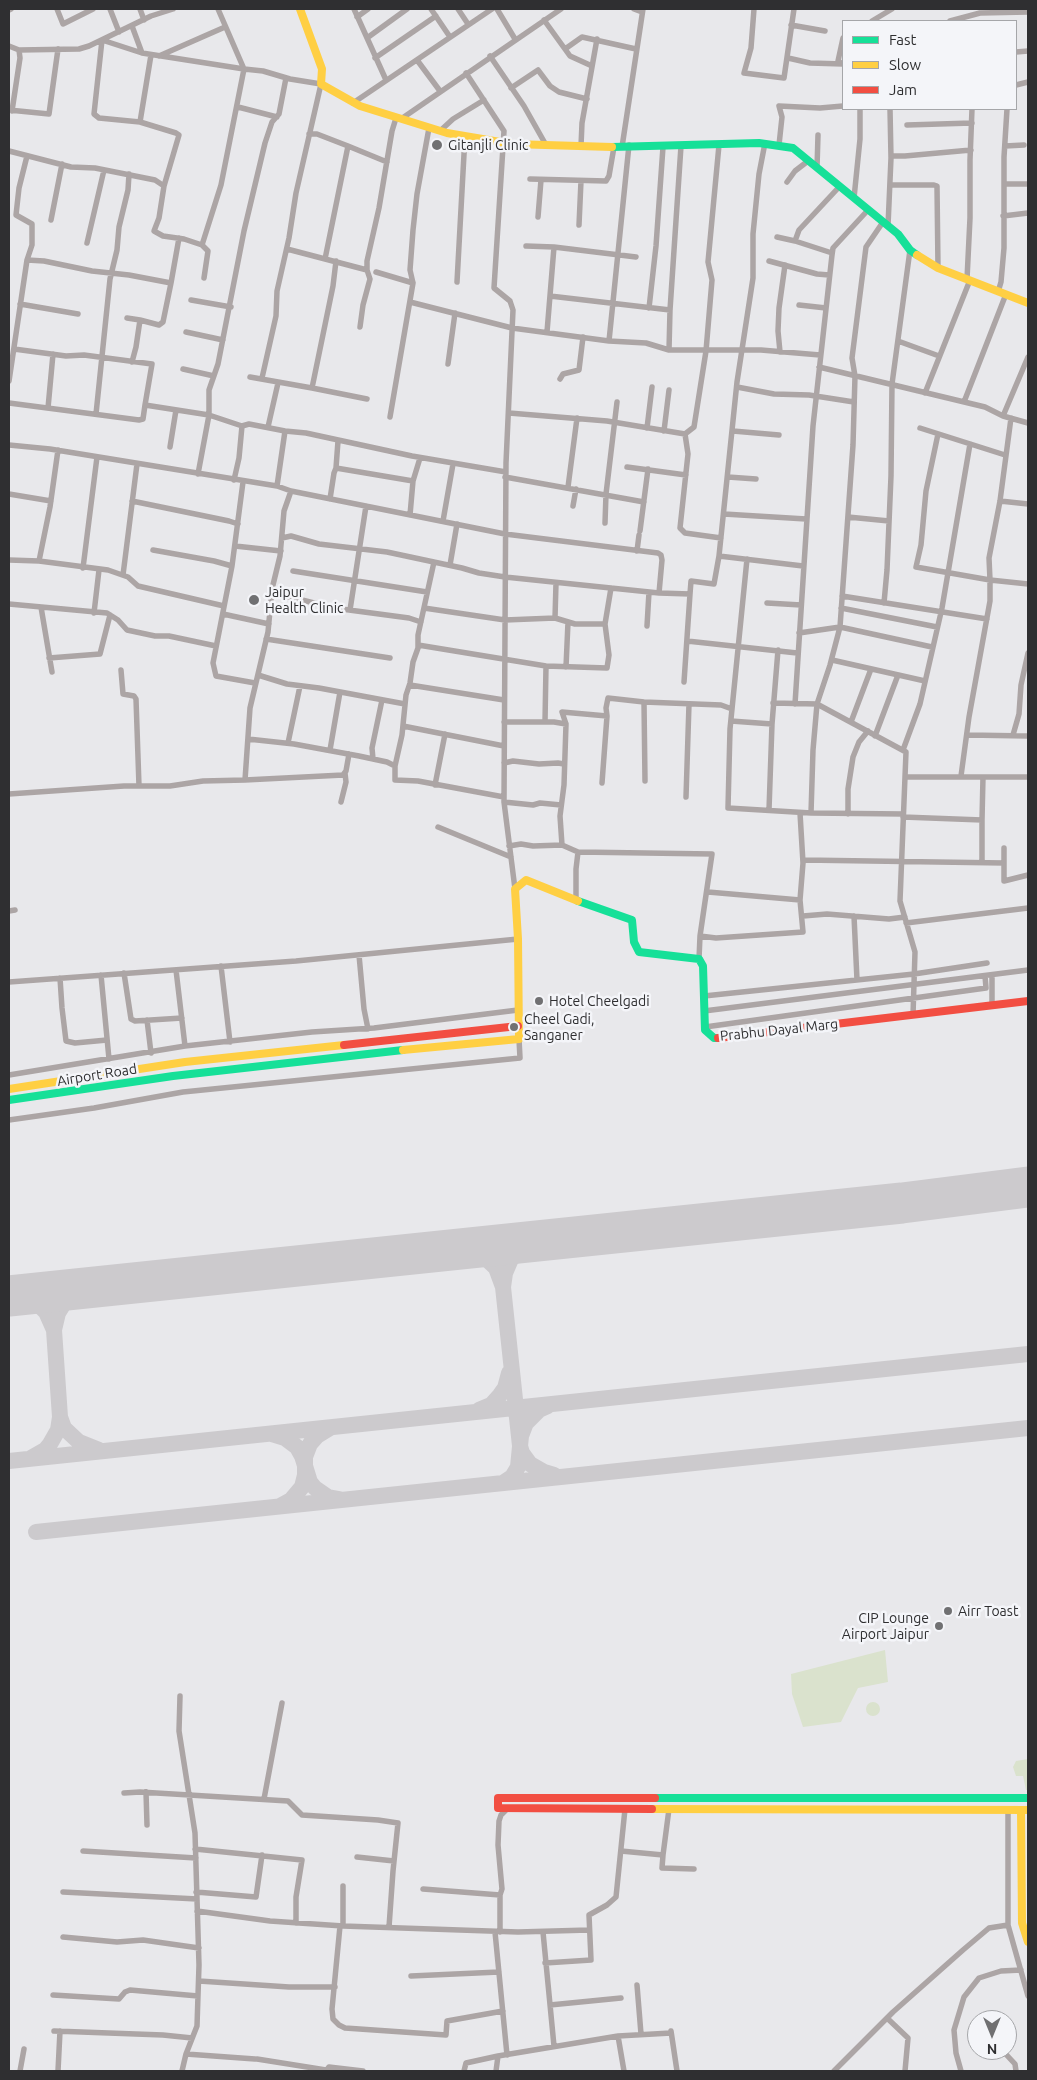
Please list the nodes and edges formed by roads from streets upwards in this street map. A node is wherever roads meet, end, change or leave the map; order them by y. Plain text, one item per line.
1 (57, 9) edge
2 (93, 9) edge
3 (110, 9) edge
4 (140, 9) edge
5 (173, 9) edge
6 (218, 9) edge
7 (300, 9) edge
8 (354, 9) edge
9 (368, 9) edge
10 (407, 9) edge
11 (431, 9) edge
12 (458, 9) edge
13 (492, 9) edge
14 (496, 9) edge
15 (561, 9) edge
16 (634, 9) edge
17 (754, 9) edge
18 (794, 9) edge
19 (892, 9) edge
20 (642, 10) edge
21 (979, 11) edge
22 (1028, 12) edge
23 (436, 16) junction
24 (357, 17) junction
25 (144, 20) junction
26 (544, 20) junction
27 (874, 20) edge
28 (956, 20) edge
29 (468, 24) junction
30 (791, 25) junction
31 (132, 26) junction
32 (226, 27) junction
33 (825, 30) dead end
34 (119, 32) junction
35 (450, 37) junction
36 (367, 38) junction
37 (515, 39) junction
38 (102, 40) junction
39 (597, 40) junction
40 (842, 43) edge
41 (9, 46) edge
42 (565, 48) junction
43 (58, 49) junction
44 (636, 49) junction
45 (18, 50) junction
46 (142, 53) junction
47 (150, 55) junction
48 (158, 56) junction
49 (490, 56) junction
50 (375, 58) junction
51 (788, 58) junction
52 (417, 60) junction
53 (842, 63) edge
54 (842, 64) edge
55 (592, 66) junction
56 (244, 69) junction
57 (466, 73) junction
58 (286, 78) junction
59 (386, 80) junction
60 (321, 84) junction
61 (511, 88) junction
62 (440, 91) junction
63 (587, 99) junction
64 (484, 100) junction
65 (353, 103) junction
66 (842, 106) edge
67 (238, 107) junction
68 (10, 110) edge
69 (860, 110) edge
70 (890, 110) edge
71 (972, 110) edge
72 (1007, 110) edge
73 (277, 116) junction
74 (399, 118) junction
75 (140, 122) junction
76 (972, 123) junction
77 (907, 125) dead end
78 (429, 128) junction
79 (440, 131) junction
80 (309, 134) junction
81 (818, 135) dead end
82 (465, 136) junction
83 (502, 142) junction
84 (765, 143) junction
85 (719, 144) junction
86 (546, 145) junction
87 (780, 145) junction
88 (1024, 145) dead end
89 (348, 146) junction
90 (581, 146) junction
91 (622, 146) junction
92 (681, 146) junction
93 (1005, 146) junction
94 (663, 147) junction
95 (971, 150) junction
96 (9, 151) edge
97 (27, 156) junction
98 (891, 156) junction
99 (808, 161) junction
100 (387, 162) junction
101 (62, 164) junction
102 (817, 168) junction
103 (104, 170) junction
104 (129, 174) junction
105 (530, 179) dead end
106 (541, 180) junction
107 (581, 181) junction
108 (787, 182) dead end
109 (1004, 184) junction
110 (1028, 184) edge
111 (890, 185) junction
112 (164, 186) junction
113 (840, 186) junction
114 (854, 198) junction
115 (868, 210) junction
116 (1028, 213) edge
117 (1003, 216) junction
118 (538, 218) dead end
119 (51, 220) dead end
120 (579, 224) dead end
121 (885, 224) junction
122 (777, 237) dead end
123 (178, 238) junction
124 (795, 241) junction
125 (87, 243) dead end
126 (202, 245) junction
127 (526, 246) dead end
128 (554, 247) junction
129 (287, 249) junction
130 (910, 250) junction
131 (832, 253) junction
132 (618, 255) junction
133 (636, 257) dead end
134 (325, 259) junction
135 (27, 260) junction
136 (336, 261) junction
137 (769, 261) dead end
138 (786, 266) junction
139 (938, 268) junction
140 (367, 270) junction
141 (112, 272) junction
142 (376, 272) dead end
143 (829, 274) junction
144 (204, 278) dead end
145 (968, 280) junction
146 (457, 282) dead end
147 (171, 283) junction
148 (413, 283) junction
149 (998, 292) junction
150 (1006, 294) junction
151 (550, 296) junction
152 (191, 300) dead end
153 (410, 302) junction
154 (1028, 303) edge
155 (20, 304) junction
156 (613, 304) junction
157 (799, 305) dead end
158 (231, 307) junction
159 (649, 308) junction
160 (826, 308) junction
161 (670, 310) junction
162 (456, 313) junction
163 (78, 314) dead end
164 (127, 318) dead end
165 (140, 320) junction
166 (360, 327) dead end
167 (512, 328) junction
168 (186, 332) dead end
169 (547, 332) junction
170 (583, 337) junction
171 (223, 340) junction
172 (609, 341) junction
173 (898, 341) junction
174 (14, 349) junction
175 (670, 350) junction
176 (706, 351) junction
177 (742, 352) junction
178 (780, 352) junction
179 (53, 354) junction
180 (820, 355) junction
181 (940, 356) junction
182 (1028, 357) edge
183 (102, 358) junction
184 (132, 362) junction
185 (448, 364) dead end
186 (819, 367) junction
187 (183, 369) dead end
188 (214, 376) junction
189 (855, 376) junction
190 (250, 377) dead end
191 (262, 378) junction
192 (560, 379) dead end
193 (9, 381) edge
194 (278, 383) junction
195 (892, 384) junction
196 (652, 387) dead end
197 (312, 388) junction
198 (737, 388) junction
199 (669, 390) dead end
200 (925, 393) junction
201 (816, 396) junction
202 (367, 399) dead end
203 (617, 402) dead end
204 (854, 402) junction
205 (964, 402) junction
206 (9, 403) edge
207 (145, 405) junction
208 (48, 408) junction
209 (176, 410) junction
210 (509, 413) junction
211 (96, 414) junction
212 (209, 415) junction
213 (1003, 416) junction
214 (390, 417) dead end
215 (577, 418) junction
216 (1011, 418) junction
217 (615, 422) junction
218 (1028, 423) edge
219 (242, 426) junction
220 (268, 427) junction
221 (647, 428) junction
222 (920, 428) dead end
223 (664, 430) junction
224 (733, 430) junction
225 (285, 432) junction
226 (685, 434) junction
227 (938, 434) junction
228 (779, 435) dead end
229 (338, 441) junction
230 (970, 444) junction
231 (9, 445) edge
232 (170, 447) dead end
233 (58, 450) junction
234 (1005, 455) junction
235 (97, 457) junction
236 (420, 458) junction
237 (137, 464) junction
238 (454, 464) junction
239 (627, 467) dead end
240 (336, 468) junction
241 (648, 469) junction
242 (198, 474) junction
243 (505, 474) junction
244 (686, 475) junction
245 (728, 477) junction
246 (756, 479) dead end
247 (234, 480) junction
248 (413, 481) junction
249 (243, 482) junction
250 (277, 486) junction
251 (568, 487) junction
252 (576, 489) junction
253 (291, 491) junction
254 (9, 494) edge
255 (606, 494) junction
256 (330, 499) junction
257 (51, 501) junction
258 (132, 501) junction
259 (1000, 501) junction
260 (644, 502) junction
261 (1028, 504) edge
262 (366, 506) junction
263 (573, 506) dead end
264 (724, 514) junction
265 (410, 515) junction
266 (848, 517) junction
267 (806, 519) junction
268 (443, 521) junction
269 (889, 521) junction
270 (605, 522) dead end
271 (238, 524) junction
272 (457, 524) junction
273 (505, 534) junction
274 (282, 538) junction
275 (721, 538) junction
276 (235, 546) junction
277 (360, 549) junction
278 (153, 550) dead end
279 (637, 550) junction
280 (281, 551) junction
281 (719, 556) junction
282 (747, 559) junction
283 (9, 560) edge
284 (39, 560) junction
285 (434, 562) junction
286 (450, 565) junction
287 (232, 566) junction
288 (803, 566) junction
289 (83, 568) junction
290 (100, 570) junction
291 (293, 571) dead end
292 (947, 572) junction
293 (123, 575) junction
294 (505, 577) junction
295 (990, 580) junction
296 (355, 581) junction
297 (556, 583) junction
298 (1028, 584) edge
299 (611, 588) junction
300 (427, 592) junction
301 (649, 592) junction
302 (659, 593) junction
303 (690, 594) junction
304 (271, 595) junction
305 (842, 596) junction
306 (766, 603) dead end
307 (9, 604) edge
308 (884, 604) junction
309 (800, 605) junction
310 (224, 606) junction
311 (41, 607) junction
312 (424, 608) junction
313 (841, 608) junction
314 (350, 610) junction
315 (94, 613) junction
316 (940, 613) junction
317 (223, 614) junction
318 (110, 615) junction
319 (555, 618) junction
320 (987, 619) junction
321 (505, 620) junction
322 (421, 622) junction
323 (568, 622) junction
324 (269, 624) junction
325 (605, 624) junction
326 (647, 626) dead end
327 (840, 628) junction
328 (937, 628) junction
329 (799, 633) junction
330 (266, 639) junction
331 (687, 641) junction
332 (216, 646) junction
333 (418, 646) junction
334 (738, 646) junction
335 (932, 647) junction
336 (778, 650) junction
337 (797, 653) junction
338 (1028, 653) edge
339 (50, 658) junction
340 (390, 658) dead end
341 (504, 660) junction
342 (832, 660) junction
343 (546, 666) junction
344 (566, 667) junction
345 (871, 669) junction
346 (121, 670) dead end
347 (52, 672) dead end
348 (258, 675) junction
349 (898, 675) junction
350 (925, 681) junction
351 (684, 682) dead end
352 (255, 683) junction
353 (410, 685) junction
354 (300, 686) junction
355 (340, 692) junction
356 (382, 700) junction
357 (504, 700) junction
358 (644, 702) junction
359 (773, 703) junction
360 (405, 704) junction
361 (689, 704) junction
362 (795, 704) junction
363 (817, 704) junction
364 (732, 709) junction
365 (607, 716) junction
366 (504, 722) junction
367 (545, 722) junction
368 (731, 722) junction
369 (851, 722) junction
370 (566, 724) junction
371 (772, 724) junction
372 (403, 726) junction
373 (868, 732) junction
374 (445, 734) junction
375 (967, 735) junction
376 (1014, 735) junction
377 (875, 736) junction
378 (1028, 736) edge
379 (248, 739) junction
380 (288, 743) junction
381 (504, 746) junction
382 (330, 750) junction
383 (903, 750) junction
384 (349, 754) junction
385 (373, 759) junction
386 (504, 763) junction
387 (564, 764) junction
388 (395, 766) junction
389 (345, 773) junction
390 (961, 776) junction
391 (1028, 776) edge
392 (905, 777) junction
393 (983, 777) junction
394 (245, 780) junction
395 (644, 781) dead end
396 (602, 783) dead end
397 (435, 785) junction
398 (139, 786) junction
399 (9, 794) edge
400 (686, 797) dead end
401 (504, 800) junction
402 (341, 802) dead end
403 (561, 804) junction
404 (769, 810) junction
405 (800, 813) junction
406 (811, 813) junction
407 (848, 814) junction
408 (903, 816) junction
409 (982, 820) junction
410 (438, 827) dead end
411 (562, 845) junction
412 (510, 846) junction
413 (1004, 848) dead end
414 (578, 852) junction
415 (511, 857) junction
416 (803, 860) junction
417 (901, 861) junction
418 (982, 862) junction
419 (1004, 863) junction
420 (1028, 875) edge
421 (515, 889) junction
422 (708, 892) junction
423 (800, 900) junction
424 (576, 901) junction
425 (1028, 908) edge
426 (803, 916) junction
427 (854, 916) junction
428 (905, 920) junction
429 (700, 936) junction
430 (518, 939) junction
431 (359, 955) junction
432 (699, 959) junction
433 (986, 963) dead end
434 (221, 966) junction
435 (176, 970) junction
436 (1028, 970) edge
437 (124, 974) junction
438 (914, 974) junction
439 (101, 975) junction
440 (989, 976) junction
441 (60, 978) junction
442 (857, 980) junction
443 (9, 982) edge
444 (914, 985) junction
445 (704, 996) junction
446 (914, 1000) junction
447 (1028, 1001) edge
448 (992, 1005) junction
449 (518, 1010) junction
450 (704, 1011) junction
451 (913, 1015) junction
452 (182, 1018) junction
453 (147, 1020) junction
454 (518, 1026) junction
455 (705, 1027) junction
456 (368, 1029) junction
457 (519, 1039) junction
458 (107, 1040) junction
459 (230, 1042) junction
460 (185, 1046) junction
461 (151, 1052) junction
462 (109, 1059) junction
463 (9, 1075) edge
464 (9, 1089) edge
465 (9, 1100) edge
466 (9, 1120) edge
467 (180, 1696) dead end
468 (282, 1703) dead end
469 (146, 1792) junction
470 (124, 1793) dead end
471 (190, 1796) junction
472 (1028, 1798) edge
473 (264, 1799) junction
474 (508, 1808) junction
475 (625, 1809) junction
476 (669, 1809) junction
477 (1008, 1810) junction
478 (1025, 1810) edge
479 (147, 1825) dead end
480 (195, 1849) junction
481 (83, 1851) dead end
482 (620, 1851) junction
483 (262, 1855) junction
484 (663, 1855) junction
485 (357, 1857) dead end
486 (196, 1858) junction
487 (394, 1861) junction
488 (694, 1869) dead end
489 (343, 1886) dead end
490 (423, 1889) dead end
491 (63, 1892) dead end
492 (196, 1892) junction
493 (500, 1895) junction
494 (196, 1899) junction
495 (197, 1912) junction
496 (296, 1923) junction
497 (1008, 1925) junction
498 (342, 1926) junction
499 (389, 1927) junction
500 (589, 1930) junction
501 (497, 1932) junction
502 (543, 1932) junction
503 (64, 1938) dead end
504 (1028, 1942) edge
505 (199, 1948) junction
506 (545, 1963) junction
507 (1021, 1970) junction
508 (499, 1972) junction
509 (411, 1976) dead end
510 (198, 1980) junction
511 (637, 1985) dead end
512 (334, 1987) junction
513 (53, 1994) dead end
514 (198, 1996) junction
515 (1028, 1996) edge
516 (621, 1998) dead end
517 (550, 2005) junction
518 (503, 2011) junction
519 (887, 2018) junction
520 (642, 2034) junction
521 (618, 2036) junction
522 (192, 2038) junction
523 (554, 2046) junction
524 (24, 2050) dead end
525 (186, 2054) junction
526 (507, 2055) junction
527 (498, 2056) junction
528 (1011, 2060) edge
529 (20, 2071) edge
530 (58, 2071) edge
531 (182, 2071) edge
532 (326, 2071) edge
533 (363, 2071) edge
534 (464, 2071) edge
535 (496, 2071) edge
536 (624, 2071) edge
537 (677, 2071) edge
538 (834, 2071) edge
539 (905, 2071) edge
540 (961, 2071) edge
541 (1016, 2071) edge

1 - 2 street
3 - 34 street
4 - 25 street
5 - 25 street
6 - 32 street
7 - 60 street
8 - 24 street
9 - 24 street
10 - 36 street
11 - 23 street
12 - 29 street
13 - 29 street
14 - 37 street
15 - 26 street
16 - 20 street
17 - 51 street
18 - 30 street
19 - 27 street
20 - 44 street
21 - 22 street
21 - 28 street
23 - 35 street
23 - 50 street
24 - 36 street
25 - 31 street
26 - 37 street
26 - 42 street
29 - 35 street
30 - 33 street
30 - 51 street
31 - 34 street
31 - 46 street
32 - 48 street
32 - 56 street
34 - 38 street
35 - 52 street
36 - 50 street
37 - 49 street
38 - 43 street
38 - 46 street
38 - 75 street
39 - 42 street
39 - 44 street
39 - 55 street
40 - 53 street
41 - 45 street
42 - 55 street
43 - 45 street
43 - 68 street
44 - 91 street
45 - 68 street
46 - 47 street
47 - 48 street
47 - 75 street
48 - 56 street
49 - 57 street
49 - 61 street
50 - 59 street
51 - 54 street
52 - 59 street
52 - 62 street
55 - 63 street
56 - 58 street
56 - 67 street
57 - 62 street
57 - 64 street
58 - 60 street
58 - 73 street
59 - 65 street
60 - 65 street
60 - 80 street
61 - 63 street
61 - 86 street
62 - 74 street
63 - 90 street
64 - 79 street
64 - 83 street
65 - 74 street
66 - 87 street
67 - 73 street
67 - 126 street
69 - 114 street
70 - 98 street
71 - 76 street
72 - 93 street
73 - 158 street
74 - 78 street
74 - 100 street
75 - 112 street
76 - 77 street
76 - 95 street
78 - 79 street
78 - 148 street
79 - 82 street
80 - 89 street
80 - 129 street
81 - 102 street
82 - 83 street
82 - 146 street
83 - 86 street
83 - 167 street
84 - 85 street
84 - 87 street
84 - 177 street
85 - 92 street
85 - 176 street
86 - 90 street
87 - 99 street
88 - 93 street
89 - 100 street
89 - 134 street
90 - 91 street
91 - 94 street
91 - 107 street
91 - 132 street
92 - 94 street
92 - 161 street
93 - 109 street
94 - 159 street
95 - 98 street
95 - 145 street
96 - 97 street
97 - 101 street
97 - 135 street
98 - 111 street
99 - 102 street
99 - 108 street
100 - 140 street
101 - 103 street
101 - 119 street
102 - 113 street
103 - 104 street
103 - 125 street
104 - 112 street
104 - 141 street
105 - 106 street
106 - 107 street
106 - 118 street
107 - 120 street
109 - 110 street
109 - 117 street
111 - 121 street
111 - 139 street
112 - 123 street
113 - 114 street
113 - 124 street
114 - 115 street
115 - 121 street
115 - 131 street
116 - 117 street
117 - 149 street
121 - 130 street
121 - 189 street
122 - 124 street
123 - 126 street
123 - 147 street
124 - 131 street
126 - 144 street
127 - 128 street
128 - 132 street
128 - 151 street
129 - 134 street
129 - 191 street
130 - 139 street
130 - 173 street
131 - 143 street
132 - 133 street
132 - 156 street
134 - 136 street
135 - 141 street
135 - 155 street
136 - 140 street
136 - 197 street
137 - 138 street
138 - 143 street
138 - 178 street
139 - 145 street
140 - 166 street
141 - 147 street
141 - 183 street
142 - 148 street
143 - 160 street
145 - 149 street
145 - 181 street
147 - 165 street
148 - 153 street
149 - 150 street
150 - 154 street
150 - 205 street
151 - 156 street
151 - 169 street
152 - 158 street
153 - 162 street
153 - 214 street
155 - 163 street
155 - 174 street
156 - 159 street
156 - 172 street
157 - 160 street
158 - 171 street
159 - 161 street
160 - 180 street
161 - 175 street
162 - 167 street
162 - 185 street
164 - 165 street
165 - 184 street
167 - 169 street
167 - 210 street
168 - 171 street
169 - 170 street
170 - 172 street
170 - 192 street
171 - 188 street
172 - 175 street
173 - 181 street
173 - 195 street
174 - 179 street
174 - 193 street
175 - 176 street
176 - 177 street
176 - 226 street
177 - 178 street
177 - 198 street
178 - 180 street
179 - 183 street
179 - 208 street
180 - 186 street
181 - 200 street
182 - 213 street
183 - 184 street
183 - 211 street
184 - 207 street
186 - 189 street
186 - 201 street
187 - 188 street
188 - 212 street
189 - 195 street
189 - 204 street
190 - 191 street
191 - 194 street
194 - 197 street
194 - 220 street
195 - 200 street
195 - 269 street
196 - 221 street
197 - 202 street
198 - 201 street
198 - 224 street
199 - 223 street
200 - 205 street
201 - 204 street
201 - 267 street
203 - 217 street
204 - 266 street
205 - 213 street
206 - 208 street
207 - 209 street
207 - 211 street
208 - 211 street
209 - 212 street
209 - 232 street
210 - 215 street
210 - 243 street
212 - 219 street
212 - 242 street
213 - 216 street
215 - 217 street
215 - 251 street
216 - 218 street
216 - 234 street
217 - 221 street
217 - 255 street
219 - 220 street
219 - 247 street
220 - 225 street
221 - 223 street
222 - 227 street
223 - 226 street
224 - 228 street
224 - 245 street
225 - 229 street
225 - 250 street
226 - 244 street
227 - 230 street
227 - 292 street
229 - 236 street
229 - 240 street
230 - 234 street
230 - 292 street
231 - 233 street
233 - 235 street
233 - 257 street
234 - 259 street
235 - 237 street
235 - 289 street
236 - 238 street
236 - 248 street
237 - 242 street
237 - 258 street
238 - 243 street
238 - 268 street
239 - 241 street
240 - 248 street
240 - 256 street
241 - 244 street
241 - 260 street
242 - 247 street
243 - 251 street
243 - 273 street
244 - 275 street
245 - 246 street
245 - 264 street
247 - 249 street
248 - 265 street
249 - 250 street
249 - 271 street
250 - 253 street
251 - 252 street
252 - 255 street
252 - 263 street
253 - 256 street
253 - 274 street
254 - 257 street
255 - 260 street
255 - 270 street
256 - 262 street
257 - 284 street
258 - 271 street
258 - 293 street
259 - 261 street
259 - 295 street
260 - 279 street
262 - 265 street
262 - 277 street
264 - 267 street
264 - 275 street
265 - 268 street
266 - 269 street
266 - 305 street
267 - 288 street
268 - 272 street
269 - 308 street
271 - 276 street
272 - 273 street
272 - 286 street
273 - 279 street
273 - 294 street
274 - 277 street
274 - 280 street
275 - 281 street
276 - 280 street
276 - 287 street
277 - 285 street
277 - 296 street
278 - 287 street
279 - 302 street
280 - 304 street
281 - 282 street
281 - 303 street
282 - 288 street
282 - 334 street
283 - 284 street
284 - 289 street
285 - 286 street
285 - 300 street
286 - 294 street
287 - 310 street
288 - 309 street
289 - 290 street
290 - 293 street
290 - 315 street
291 - 296 street
292 - 295 street
292 - 316 street
293 - 310 street
294 - 297 street
294 - 321 street
295 - 298 street
295 - 320 street
296 - 300 street
296 - 314 street
297 - 299 street
297 - 319 street
299 - 301 street
299 - 325 street
300 - 312 street
301 - 302 street
301 - 326 street
302 - 303 street
303 - 331 street
304 - 314 street
304 - 324 street
305 - 308 street
305 - 313 street
306 - 309 street
307 - 311 street
308 - 316 street
309 - 329 street
310 - 317 street
311 - 315 street
311 - 339 street
312 - 321 street
312 - 322 street
313 - 327 street
313 - 328 street
314 - 322 street
315 - 318 street
316 - 320 street
316 - 328 street
317 - 324 street
317 - 332 street
318 - 332 street
318 - 339 street
319 - 321 street
319 - 323 street
320 - 375 street
321 - 341 street
322 - 333 street
323 - 325 street
323 - 344 street
324 - 330 street
325 - 344 street
327 - 329 street
327 - 335 street
327 - 342 street
328 - 335 street
329 - 337 street
330 - 340 street
330 - 348 street
331 - 334 street
331 - 351 street
332 - 352 street
333 - 341 street
333 - 353 street
334 - 336 street
334 - 364 street
335 - 350 street
336 - 337 street
336 - 359 street
337 - 362 street
338 - 376 street
339 - 347 street
341 - 343 street
341 - 357 street
342 - 345 street
342 - 363 street
343 - 344 street
343 - 367 street
345 - 349 street
345 - 369 street
346 - 398 street
348 - 352 street
348 - 354 street
349 - 350 street
349 - 377 street
350 - 383 street
352 - 379 street
353 - 357 street
353 - 360 street
354 - 355 street
354 - 380 street
355 - 356 street
355 - 382 street
356 - 360 street
356 - 385 street
357 - 366 street
358 - 361 street
358 - 365 street
358 - 395 street
359 - 362 street
359 - 371 street
360 - 372 street
361 - 364 street
361 - 400 street
362 - 363 street
363 - 369 street
363 - 406 street
364 - 368 street
365 - 370 street
365 - 396 street
366 - 367 street
366 - 381 street
367 - 370 street
368 - 371 street
368 - 404 street
369 - 373 street
370 - 387 street
371 - 404 street
372 - 374 street
372 - 388 street
373 - 377 street
373 - 407 street
374 - 381 street
374 - 397 street
375 - 376 street
375 - 390 street
376 - 378 street
377 - 383 street
379 - 380 street
379 - 394 street
380 - 382 street
381 - 386 street
382 - 384 street
383 - 392 street
384 - 385 street
384 - 389 street
385 - 388 street
386 - 387 street
386 - 401 street
387 - 403 street
388 - 397 street
389 - 394 street
389 - 402 street
390 - 392 street
390 - 393 street
391 - 393 street
392 - 408 street
393 - 409 street
394 - 398 street
397 - 401 street
398 - 399 street
401 - 403 street
401 - 412 street
403 - 411 street
404 - 405 street
405 - 406 street
405 - 416 street
406 - 407 street
407 - 408 street
408 - 409 street
408 - 417 street
409 - 418 street
410 - 415 street
411 - 412 street
411 - 414 street
412 - 415 street
413 - 419 street
414 - 422 street
414 - 424 street
415 - 421 street
416 - 417 street
416 - 423 street
417 - 418 street
417 - 428 street
418 - 419 street
419 - 420 street
421 - 424 street
421 - 430 street
422 - 423 street
422 - 429 street
423 - 426 street
424 - 432 street
425 - 428 street
426 - 427 street
426 - 429 street
427 - 428 street
427 - 442 street
428 - 438 street
429 - 432 street
430 - 431 street
430 - 449 street
431 - 434 street
431 - 456 street
432 - 445 street, Prabhu Dayal Marg
433 - 438 street
434 - 435 street
434 - 459 street
435 - 437 street
435 - 452 street
436 - 440 street
437 - 439 street
437 - 453 street
438 - 442 street
438 - 444 street
439 - 441 street
439 - 458 street
440 - 444 street
440 - 446 street
440 - 448 street
441 - 443 street
441 - 458 street
442 - 445 street
444 - 446 street
444 - 450 street
445 - 450 street, Prabhu Dayal Marg
446 - 451 street
446 - 455 street
447 - 448 street, Prabhu Dayal Marg
448 - 451 street, Prabhu Dayal Marg
449 - 454 street
449 - 456 street
450 - 455 street, Prabhu Dayal Marg
451 - 455 street, Prabhu Dayal Marg
452 - 453 street
452 - 460 street
453 - 461 street
454 - 457 street
454 - 464 street, Airport Road
456 - 459 street
457 - 465 street
457 - 466 street
458 - 462 street
459 - 460 street
460 - 461 street
461 - 462 street
462 - 463 street
467 - 471 street
468 - 473 street
469 - 470 street
469 - 471 street
469 - 479 street
471 - 473 street
471 - 480 street
472 - 474 street
473 - 487 street
474 - 475 street
474 - 493 street
475 - 476 street
475 - 482 street
476 - 477 street
476 - 484 street
477 - 478 street
477 - 497 street
478 - 504 street
480 - 483 street
480 - 486 street
481 - 486 street
482 - 484 street
482 - 500 street
483 - 492 street
483 - 496 street
484 - 488 street
485 - 487 street
486 - 492 street
487 - 499 street
489 - 498 street
490 - 493 street
491 - 494 street
492 - 494 street
493 - 501 street
494 - 495 street
495 - 496 street
495 - 505 street
496 - 498 street
497 - 507 street
497 - 519 street
498 - 499 street
498 - 512 street
499 - 501 street
500 - 502 street
500 - 506 street
501 - 502 street
501 - 508 street
502 - 506 street
503 - 505 street
505 - 510 street
506 - 517 street
507 - 515 street
507 - 540 street
508 - 509 street
508 - 518 street
510 - 512 street
510 - 514 street
511 - 520 street
512 - 518 street
513 - 514 street
514 - 522 street
516 - 517 street
517 - 523 street
518 - 526 street
519 - 538 street
519 - 539 street
520 - 521 street
520 - 537 street
521 - 523 street
521 - 536 street
522 - 525 street
522 - 530 street
523 - 526 street
524 - 529 street
525 - 531 street
525 - 532 street
526 - 527 street
527 - 534 street
527 - 535 street
528 - 541 street
532 - 533 street

